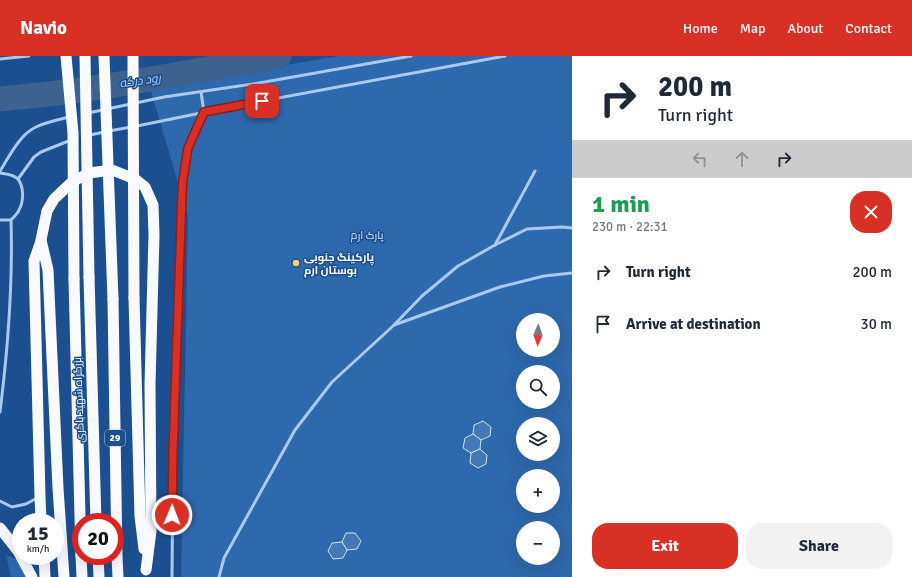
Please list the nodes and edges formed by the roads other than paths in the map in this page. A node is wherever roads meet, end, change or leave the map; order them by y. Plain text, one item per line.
1 (29, 56) edge
2 (66, 56) edge
3 (84, 56) edge
4 (104, 56) edge
5 (133, 56) edge
6 (412, 56) edge
7 (505, 56) edge
8 (0, 59) edge
9 (259, 83) junction
10 (201, 92) junction
11 (262, 101) junction
12 (204, 112) junction
13 (85, 136) dead end
14 (78, 138) dead end
15 (535, 171) dead end
16 (0, 172) edge
17 (18, 179) junction
18 (0, 220) edge
19 (11, 220) junction
20 (572, 228) edge
21 (41, 240) junction
22 (495, 245) junction
23 (572, 273) edge
24 (393, 326) junction
25 (0, 412) edge
26 (40, 496) junction
27 (0, 501) edge
28 (41, 513) edge
29 (80, 513) edge
30 (96, 513) edge
31 (0, 528) edge
32 (44, 565) edge
33 (81, 565) edge
34 (98, 565) edge
35 (146, 573) edge
36 (32, 577) edge
37 (45, 577) edge
38 (64, 577) edge
39 (82, 577) edge
40 (99, 577) edge
41 (118, 577) edge
42 (172, 577) edge
43 (219, 577) edge

1 - 8 lane
2 - 29 highway, bridge
3 - 30 highway, بزرگراه شهید باکری / 29, bridge
4 - 41 highway, 29, bridge
5 - 35 highway, 29, bridge
6 - 9 lane
7 - 11 lane
9 - 10 lane
9 - 11 lane
10 - 12 lane
10 - 16 lane
11 - 12 lane
12 - 13 lane
12 - 42 lane
14 - 17 lane
15 - 22 lane
16 - 17 lane
17 - 19 lane
18 - 19 lane
19 - 25 lane
20 - 22 lane
21 - 26 highway
21 - 35 highway
21 - 38 highway
22 - 24 lane
23 - 24 lane
24 - 43 lane
26 - 27 lane
26 - 28 highway
31 - 36 highway
32 - 37 highway
33 - 39 highway
34 - 40 highway

